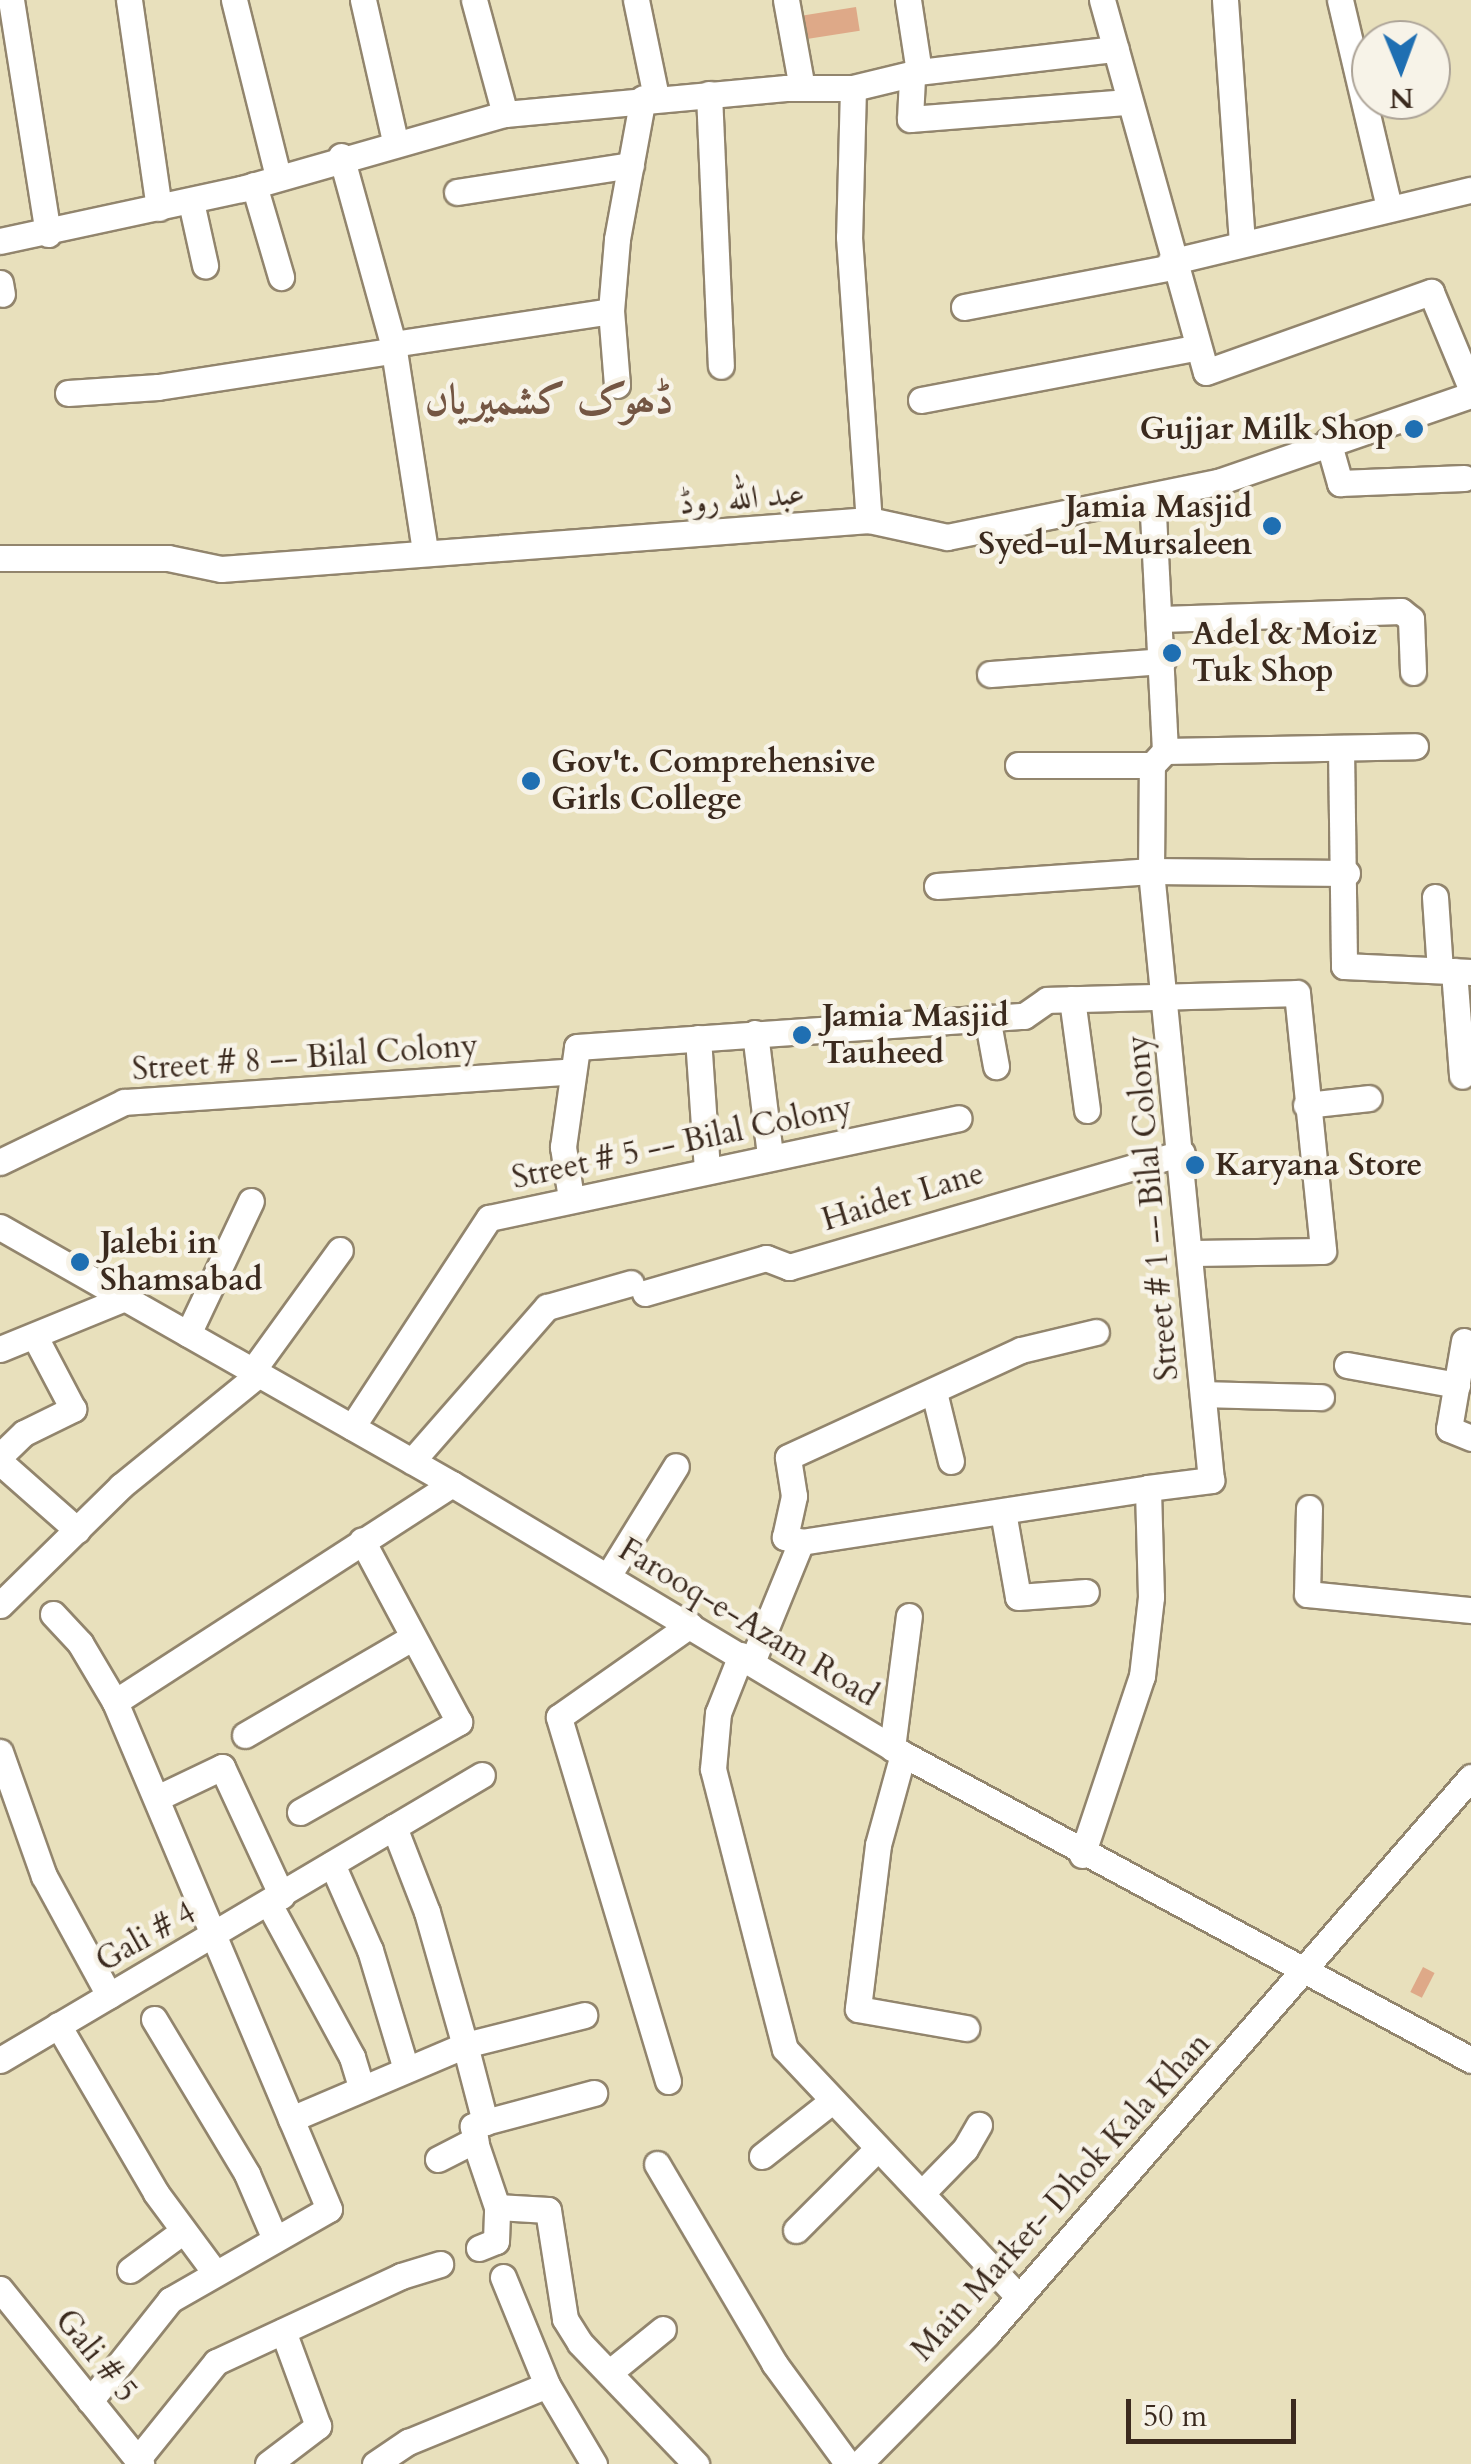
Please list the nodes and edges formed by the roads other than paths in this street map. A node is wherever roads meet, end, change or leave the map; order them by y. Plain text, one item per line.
1 (11, 0) edge
2 (129, 0) edge
3 (234, 0) edge
4 (363, 0) edge
5 (474, 0) edge
6 (636, 0) edge
7 (786, 0) edge
8 (908, 0) edge
9 (1102, 0) edge
10 (1224, 0) edge
11 (1340, 0) edge
12 (1116, 49) junction
13 (916, 75) junction
14 (802, 88) junction
15 (853, 88) junction
16 (709, 94) junction
17 (649, 98) junction
18 (1128, 102) junction
19 (505, 114) junction
20 (395, 141) junction
21 (341, 156) junction
22 (632, 165) junction
23 (266, 181) junction
24 (1471, 190) edge
25 (457, 192) dead end
26 (191, 202) junction
27 (1389, 207) junction
28 (160, 208) junction
29 (48, 234) junction
30 (0, 242) edge
31 (1242, 242) junction
32 (1171, 264) junction
33 (204, 265) dead end
34 (281, 277) dead end
35 (964, 307) dead end
36 (611, 311) junction
37 (1198, 347) junction
38 (392, 348) junction
39 (720, 366) dead end
40 (617, 385) dead end
41 (1471, 391) edge
42 (68, 392) dead end
43 (921, 400) dead end
44 (1328, 441) junction
45 (1464, 478) dead end
46 (1152, 496) junction
47 (869, 520) junction
48 (425, 551) junction
49 (0, 558) edge
50 (1162, 619) junction
51 (1163, 661) junction
52 (1412, 672) dead end
53 (990, 674) dead end
54 (1416, 746) dead end
55 (1341, 748) junction
56 (1159, 758) junction
57 (1018, 766) dead end
58 (1151, 871) junction
59 (1347, 873) junction
60 (937, 886) dead end
61 (1435, 897) dead end
62 (1455, 971) edge
63 (1164, 997) junction
64 (1072, 999) junction
65 (987, 1018) junction
66 (754, 1033) junction
67 (698, 1038) junction
68 (996, 1066) dead end
69 (568, 1072) junction
70 (1462, 1076) dead end
71 (1369, 1098) dead end
72 (1306, 1105) junction
73 (1087, 1110) dead end
74 (958, 1118) dead end
75 (1182, 1153) junction
76 (770, 1156) junction
77 (0, 1162) edge
78 (706, 1169) junction
79 (572, 1198) junction
80 (251, 1202) dead end
81 (0, 1227) edge
82 (340, 1250) dead end
83 (1190, 1253) junction
84 (125, 1298) junction
85 (1096, 1332) dead end
86 (188, 1334) junction
87 (35, 1337) junction
88 (1464, 1341) dead end
89 (0, 1349) edge
90 (1347, 1365) dead end
91 (256, 1372) junction
92 (1458, 1386) junction
93 (934, 1392) junction
94 (1203, 1394) junction
95 (1322, 1397) dead end
96 (352, 1426) junction
97 (1471, 1438) edge
98 (0, 1459) edge
99 (412, 1460) junction
100 (951, 1460) dead end
101 (676, 1466) dead end
102 (452, 1484) junction
103 (1148, 1488) junction
104 (1308, 1508) dead end
105 (1003, 1512) junction
106 (77, 1530) junction
107 (362, 1540) junction
108 (802, 1542) junction
109 (608, 1576) junction
110 (1086, 1592) dead end
111 (0, 1605) edge
112 (1471, 1610) edge
113 (53, 1614) dead end
114 (909, 1616) dead end
115 (690, 1626) junction
116 (410, 1639) junction
117 (746, 1658) junction
118 (115, 1702) junction
119 (245, 1735) dead end
120 (898, 1751) junction
121 (0, 1752) edge
122 (482, 1775) dead end
123 (1471, 1777) edge
124 (157, 1798) junction
125 (300, 1812) dead end
126 (394, 1827) junction
127 (1082, 1854) junction
128 (327, 1867) junction
129 (276, 1900) junction
130 (214, 1938) junction
131 (1308, 1970) junction
132 (110, 1995) junction
133 (584, 2015) dead end
134 (154, 2019) dead end
135 (58, 2025) junction
136 (966, 2028) dead end
137 (465, 2045) junction
138 (0, 2060) edge
139 (1471, 2060) edge
140 (406, 2069) junction
141 (668, 2081) dead end
142 (361, 2087) junction
143 (594, 2093) dead end
144 (832, 2101) junction
145 (291, 2119) junction
146 (979, 2124) dead end
147 (480, 2131) junction
148 (876, 2150) junction
149 (762, 2156) dead end
150 (438, 2159) dead end
151 (657, 2164) dead end
152 (923, 2192) junction
153 (497, 2207) junction
154 (796, 2230) dead end
155 (182, 2232) junction
156 (276, 2239) junction
157 (479, 2248) dead end
158 (440, 2264) dead end
159 (130, 2270) dead end
160 (213, 2270) junction
161 (503, 2277) dead end
162 (0, 2289) edge
163 (1019, 2297) junction
164 (663, 2329) dead end
165 (283, 2331) junction
166 (610, 2372) junction
167 (547, 2385) junction
168 (90, 2401) junction
169 (139, 2462) edge
170 (268, 2464) edge
171 (375, 2464) edge
172 (594, 2464) edge
173 (696, 2464) edge
174 (848, 2464) edge
175 (859, 2464) edge

1 - 29 street
2 - 28 street
3 - 23 street
4 - 20 street
5 - 19 street
6 - 17 street
7 - 14 street
8 - 13 street
9 - 12 street
10 - 31 street
11 - 27 street
12 - 13 street
12 - 18 street
13 - 15 street
13 - 18 street
14 - 15 street
14 - 16 street
15 - 47 street
16 - 17 street
16 - 39 street
17 - 19 street
17 - 22 street
18 - 32 street
19 - 20 street
20 - 21 street
21 - 23 street
21 - 38 street
22 - 25 street
22 - 36 street
23 - 26 street
23 - 34 street
24 - 27 street
26 - 28 street
26 - 33 street
27 - 31 street
28 - 29 street
29 - 30 street
31 - 32 street
32 - 35 street
32 - 37 street
36 - 38 street
36 - 40 street
37 - 41 street
37 - 43 street
38 - 42 street
38 - 48 street
41 - 44 street, عبد اللہ روڈ
44 - 45 street
44 - 46 street, عبد اللہ روڈ
46 - 47 street, عبد اللہ روڈ
46 - 50 street, Street # 1 -- Bilal Colony
47 - 48 street, عبد اللہ روڈ
48 - 49 street, عبد اللہ روڈ
50 - 51 street, Street # 1 -- Bilal Colony
50 - 52 street
51 - 53 street
51 - 56 street, Street # 1 -- Bilal Colony
54 - 55 street
55 - 56 street
55 - 59 street
56 - 57 street
56 - 58 street, Street # 1 -- Bilal Colony
58 - 59 street
58 - 60 street
58 - 63 street, Street # 1 -- Bilal Colony
59 - 62 street
61 - 62 street
62 - 70 street
63 - 64 street
63 - 72 street
63 - 75 street, Street # 1 -- Bilal Colony
64 - 65 street
64 - 73 street
65 - 66 street
65 - 68 street
66 - 67 street
66 - 76 street
67 - 69 street
67 - 78 street
69 - 77 street, Street # 8 -- Bilal Colony
69 - 79 street
71 - 72 street
72 - 83 street
74 - 76 street, Street # 5 -- Bilal Colony
75 - 83 street, Street # 1 -- Bilal Colony
75 - 99 street, Haider Lane
76 - 78 street, Street # 5 -- Bilal Colony
78 - 79 street, Street # 5 -- Bilal Colony
79 - 96 street, Street # 5 -- Bilal Colony
80 - 86 street
81 - 84 street, Farooq-e-Azam Road
82 - 91 street
83 - 94 street, Street # 1 -- Bilal Colony
84 - 86 street, Farooq-e-Azam Road
84 - 87 street
85 - 93 street
86 - 91 street, Farooq-e-Azam Road
87 - 89 street
87 - 98 street
88 - 92 street
90 - 92 street
91 - 96 street, Farooq-e-Azam Road
91 - 106 street
92 - 97 street
93 - 100 street
93 - 108 street
94 - 95 street
94 - 103 street, Street # 1 -- Bilal Colony
96 - 99 street, Farooq-e-Azam Road
98 - 106 street
99 - 102 street, Farooq-e-Azam Road
101 - 109 street
102 - 107 street
102 - 109 street, Farooq-e-Azam Road
103 - 105 street
103 - 127 street
104 - 112 street
105 - 108 street
105 - 110 street
106 - 111 street
107 - 116 street
107 - 118 street
108 - 117 street
109 - 115 street, Farooq-e-Azam Road
113 - 118 street
114 - 120 street
115 - 117 street, Farooq-e-Azam Road
115 - 141 street
116 - 119 street
116 - 125 street
117 - 120 street, Farooq-e-Azam Road
117 - 144 street
118 - 124 street
120 - 127 street, Farooq-e-Azam Road
120 - 136 street
121 - 132 street
122 - 126 street, Gali # 4
123 - 131 street, Main Market- Dhok Kala Khan
124 - 129 street
124 - 130 street
126 - 128 street, Gali # 4
126 - 137 street
127 - 131 street, Farooq-e-Azam Road
128 - 129 street, Gali # 4
128 - 140 street
129 - 130 street, Gali # 4
129 - 142 street
130 - 132 street, Gali # 4
130 - 145 street
131 - 139 street, Farooq-e-Azam Road
131 - 163 street, Main Market- Dhok Kala Khan
132 - 135 street, Gali # 4
133 - 137 street
134 - 156 street
135 - 138 street, Gali # 4
135 - 155 street
137 - 140 street
137 - 147 street
140 - 142 street
142 - 145 street
143 - 147 street
144 - 148 street
144 - 149 street
145 - 156 street
146 - 152 street
147 - 150 street
147 - 153 street
148 - 152 street
148 - 154 street
151 - 174 street
152 - 163 street
153 - 157 street
153 - 166 street
155 - 159 street
155 - 160 street
156 - 160 street
158 - 165 street
160 - 168 street
161 - 167 street
162 - 168 street, Gali # 5
163 - 175 street, Main Market- Dhok Kala Khan
164 - 166 street
165 - 169 street
165 - 170 street
166 - 173 street
167 - 171 street
167 - 172 street
168 - 169 street, Gali # 5

